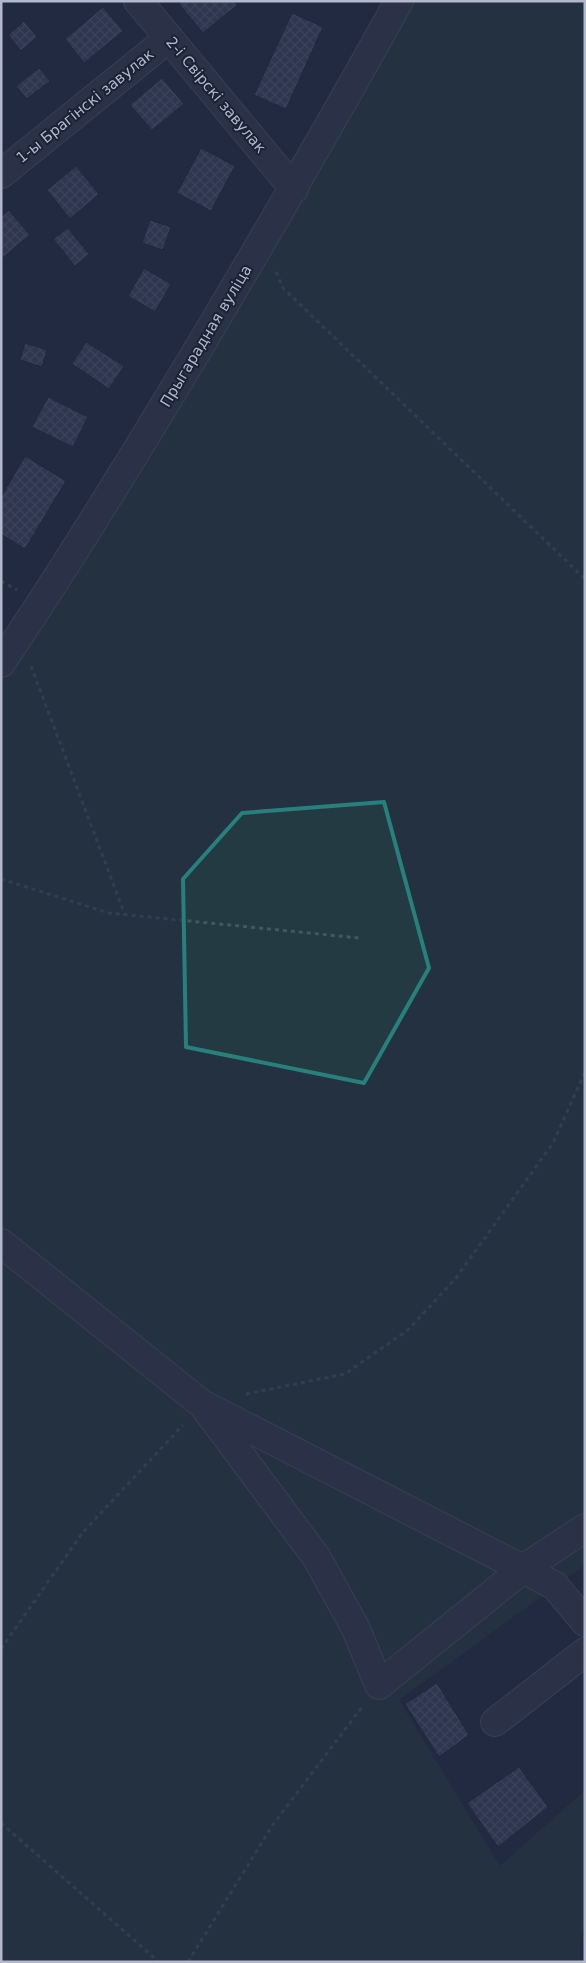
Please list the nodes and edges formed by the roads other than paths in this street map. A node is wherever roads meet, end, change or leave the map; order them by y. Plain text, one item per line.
1 (138, 1) edge
2 (399, 1) edge
3 (169, 38) junction
4 (1, 174) edge
5 (294, 189) junction
6 (1, 663) edge
7 (1, 1243) edge
8 (202, 1404) junction
9 (585, 1528) edge
10 (523, 1568) junction
11 (585, 1622) edge
12 (585, 1652) edge
13 (495, 1722) dead end

1 - 3 street, 2-і Свірскі завулак
2 - 5 street, Прыгарадная вуліца
3 - 4 street, 1-ы Брагінскі завулак
3 - 5 street, 2-і Свірскі завулак
5 - 6 street, Прыгарадная вуліца
7 - 8 street
8 - 10 street
8 - 10 street
9 - 10 street
10 - 11 street
12 - 13 street

